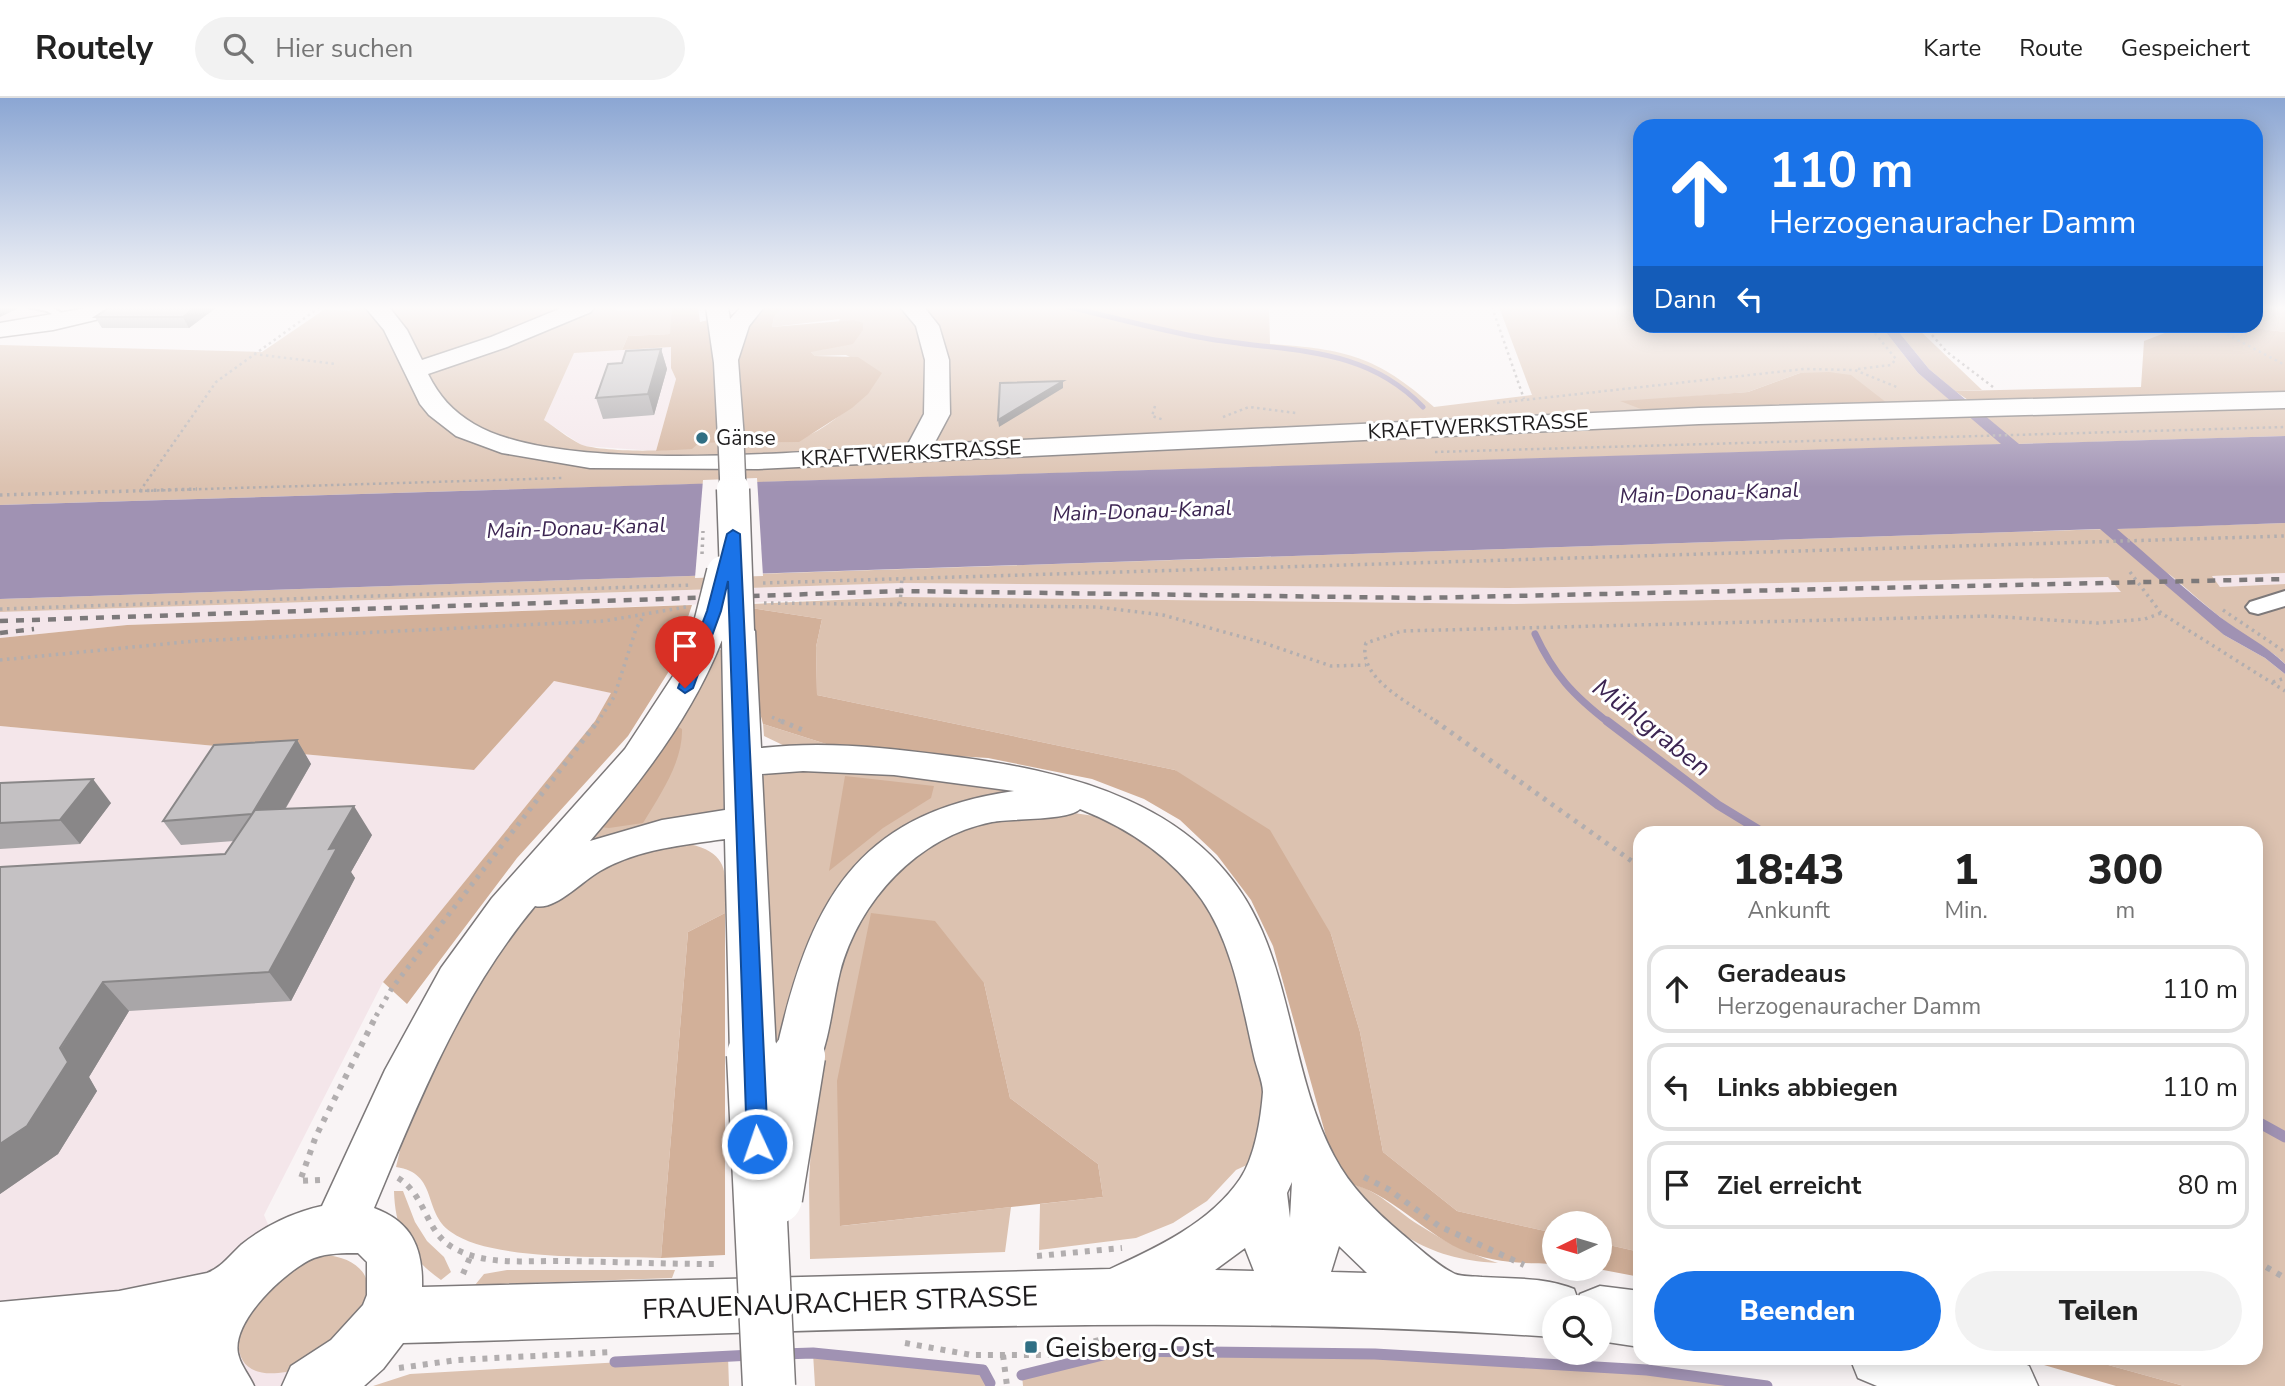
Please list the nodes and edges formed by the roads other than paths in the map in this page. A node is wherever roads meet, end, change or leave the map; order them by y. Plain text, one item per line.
1 (414, 367) edge
2 (424, 367) edge
3 (726, 367) edge
4 (937, 367) edge
5 (415, 370) junction
6 (2285, 400) edge
7 (937, 419) junction
8 (954, 450) junction
9 (919, 452) junction
10 (2285, 598) edge
11 (2258, 607) dead end
12 (712, 623) junction
13 (743, 763) junction
14 (1123, 811) junction
15 (745, 822) junction
16 (477, 950) junction
17 (776, 1055) junction
18 (1285, 1096) junction
19 (1317, 1174) junction
20 (1261, 1191) junction
21 (339, 1228) junction
22 (235, 1290) junction
23 (1546, 1290) edge
24 (1119, 1293) junction
25 (1292, 1298) junction
26 (1447, 1302) junction
27 (388, 1316) junction
28 (1612, 1316) edge
29 (1633, 1318) edge
30 (0, 1330) edge
31 (1911, 1365) edge
32 (0, 1370) edge
33 (217, 1372) edge
34 (312, 1386) edge
35 (769, 1386) edge
36 (2009, 1386) edge

1 - 5 main road, KRAFTWERKSTRASSE
2 - 5 main road
3 - 12 main road, bridge
4 - 7 main road
5 - 9 main road, KRAFTWERKSTRASSE
6 - 8 main road, KRAFTWERKSTRASSE
7 - 8 main road
7 - 9 main road
8 - 9 main road, KRAFTWERKSTRASSE
10 - 11 street
12 - 13 main road
12 - 16 main road
13 - 14 main road
13 - 15 main road
14 - 17 main road
14 - 18 main road
15 - 16 main road
15 - 17 main road
16 - 21 main road
17 - 35 main road, bridge
18 - 19 main road
18 - 20 main road
19 - 25 main road
19 - 26 main road
20 - 24 main road
20 - 25 main road
21 - 22 main road
21 - 27 main road
22 - 30 main road
22 - 33 main road
23 - 26 main road, FRAUENAURACHER STRASSE
24 - 25 main road, FRAUENAURACHER STRASSE
24 - 27 main road, FRAUENAURACHER STRASSE
25 - 26 main road, FRAUENAURACHER STRASSE
27 - 34 main road
28 - 29 main road
31 - 36 main road
32 - 33 main road

